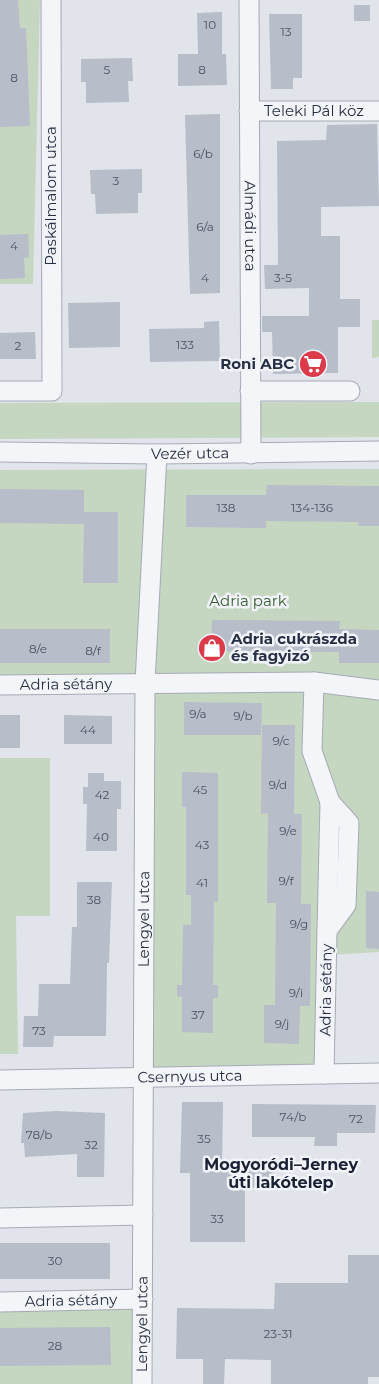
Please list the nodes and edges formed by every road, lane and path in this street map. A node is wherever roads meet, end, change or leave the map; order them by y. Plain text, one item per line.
1 (50, 0) edge
2 (249, 0) edge
3 (249, 111) junction
4 (379, 111) edge
5 (0, 391) edge
6 (250, 391) junction
7 (350, 391) dead end
8 (379, 451) edge
9 (0, 452) edge
10 (157, 454) junction
11 (251, 454) junction
12 (314, 682) junction
13 (145, 684) junction
14 (0, 685) edge
15 (379, 690) edge
16 (379, 1073) edge
17 (324, 1074) junction
18 (144, 1077) junction
19 (0, 1080) edge
20 (143, 1215) junction
21 (0, 1218) edge
22 (143, 1299) junction
23 (0, 1302) edge
24 (142, 1384) edge

1 - 5 street, Paskálmalom utca
2 - 3 street, Almádi utca
3 - 4 street, Teleki Pál köz
3 - 6 street, Almádi utca
6 - 7 street
6 - 11 street, Almádi utca
8 - 11 street, Vezér utca
9 - 10 street, Vezér utca
10 - 11 street, Vezér utca
10 - 13 street, Lengyel utca
12 - 13 street, Adria sétány
12 - 15 street, Adria sétány
12 - 17 street, Adria sétány
13 - 14 street, Adria sétány
13 - 18 street, Lengyel utca
16 - 17 street, Csernyus utca
17 - 18 street, Csernyus utca
18 - 19 street, Csernyus utca
18 - 20 street, Lengyel utca
20 - 21 street
20 - 22 street, Lengyel utca
22 - 23 street, Adria sétány
22 - 24 street, Lengyel utca

